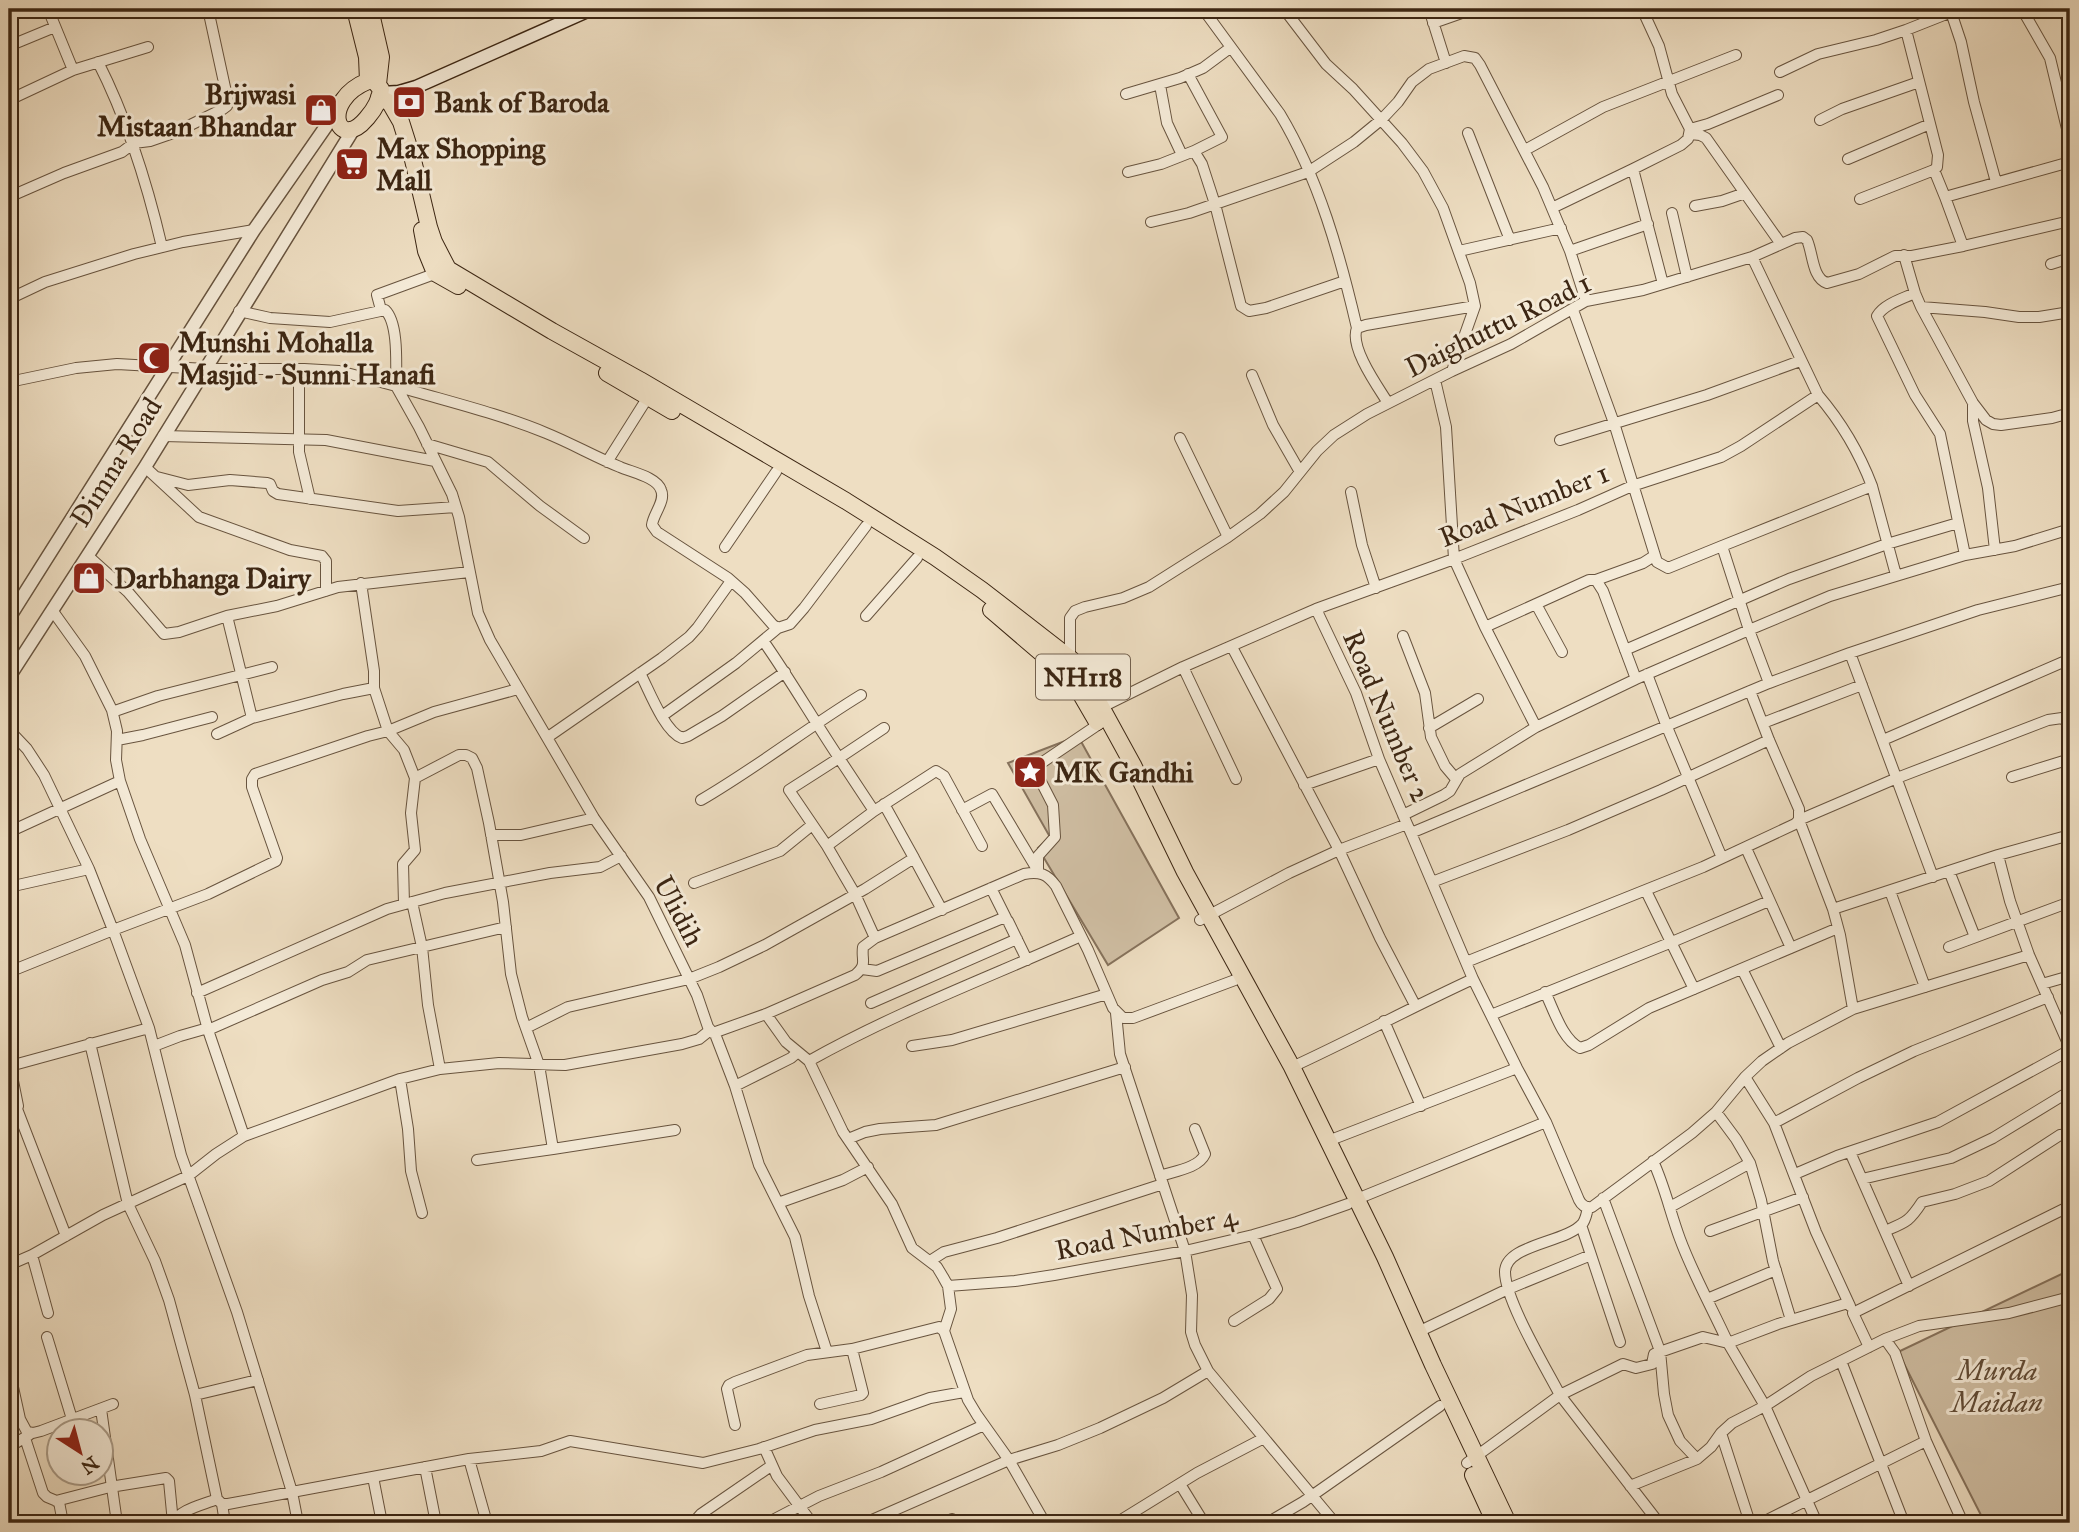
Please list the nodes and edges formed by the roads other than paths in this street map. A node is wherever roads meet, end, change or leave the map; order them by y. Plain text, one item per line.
1 (48, 9) edge
2 (208, 9) edge
3 (355, 9) edge
4 (370, 9) edge
5 (592, 9) edge
6 (1203, 9) edge
7 (1284, 9) edge
8 (1429, 9) edge
9 (1473, 9) edge
10 (1642, 9) edge
11 (2022, 9) edge
12 (1955, 11) edge
13 (1933, 14) edge
14 (1433, 23) junction
15 (55, 27) junction
16 (1906, 30) junction
17 (9, 46) edge
18 (148, 47) dead end
19 (1230, 48) junction
20 (1736, 55) dead end
21 (99, 62) junction
22 (1446, 63) junction
23 (73, 70) junction
24 (1780, 72) dead end
25 (1188, 74) junction
26 (1668, 80) junction
27 (1919, 82) junction
28 (1160, 85) junction
29 (377, 92) junction
30 (1126, 94) dead end
31 (1778, 95) dead end
32 (9, 100) edge
33 (336, 112) junction
34 (1382, 119) junction
35 (1820, 120) dead end
36 (1930, 124) junction
37 (353, 130) junction
38 (1690, 131) junction
39 (1468, 134) dead end
40 (2070, 140) edge
41 (134, 143) junction
42 (1525, 150) junction
43 (1194, 151) junction
44 (1182, 155) junction
45 (1848, 159) dead end
46 (2070, 162) edge
47 (1633, 169) junction
48 (1934, 170) junction
49 (1128, 172) dead end
50 (1308, 172) junction
51 (1996, 182) junction
52 (1745, 194) junction
53 (9, 197) edge
54 (1945, 197) junction
55 (1860, 199) dead end
56 (1215, 204) junction
57 (1695, 206) dead end
58 (1552, 208) junction
59 (1672, 213) dead end
60 (2070, 221) edge
61 (1152, 222) dead end
62 (1648, 224) junction
63 (1561, 228) junction
64 (254, 230) junction
65 (1510, 240) junction
66 (1781, 244) junction
67 (1963, 246) junction
68 (162, 247) junction
69 (1459, 251) junction
70 (1570, 251) junction
71 (1904, 255) junction
72 (1752, 257) junction
73 (2070, 258) edge
74 (2051, 264) dead end
75 (441, 271) junction
76 (1687, 277) junction
77 (1345, 281) junction
78 (1663, 284) junction
79 (1915, 293) junction
80 (9, 299) edge
81 (1586, 301) junction
82 (1475, 306) junction
83 (1921, 307) junction
84 (381, 310) junction
85 (1573, 310) junction
86 (239, 311) junction
87 (2070, 312) edge
88 (1357, 328) junction
89 (1800, 361) junction
90 (168, 366) junction
91 (206, 369) junction
92 (299, 369) junction
93 (1452, 372) junction
94 (1252, 375) dead end
95 (1435, 380) junction
96 (9, 382) edge
97 (396, 386) junction
98 (1818, 395) junction
99 (648, 397) junction
100 (1973, 402) junction
101 (1388, 403) junction
102 (2070, 413) edge
103 (1614, 423) junction
104 (163, 436) junction
105 (1180, 438) dead end
106 (1560, 440) dead end
107 (299, 441) junction
108 (427, 444) junction
109 (435, 461) junction
110 (607, 462) junction
111 (145, 467) junction
112 (776, 472) junction
113 (1300, 472) junction
114 (157, 477) junction
115 (1632, 486) junction
116 (1872, 486) junction
117 (1351, 492) dead end
118 (310, 499) junction
119 (456, 508) junction
120 (1958, 523) junction
121 (866, 526) junction
122 (2070, 529) edge
123 (1228, 537) junction
124 (584, 538) dead end
125 (1887, 544) junction
126 (1722, 546) junction
127 (725, 547) dead end
128 (1994, 550) junction
129 (1965, 555) junction
130 (88, 556) junction
131 (1654, 556) junction
132 (917, 558) junction
133 (1454, 559) junction
134 (469, 572) junction
135 (1896, 575) junction
136 (1596, 580) junction
137 (731, 581) junction
138 (361, 583) junction
139 (2070, 587) edge
140 (1376, 588) junction
141 (326, 591) junction
142 (1739, 600) junction
143 (1536, 604) junction
144 (1316, 609) junction
145 (52, 610) junction
146 (227, 616) junction
147 (866, 616) dead end
148 (9, 618) edge
149 (1485, 626) junction
150 (778, 628) junction
151 (1749, 631) junction
152 (1403, 636) dead end
153 (764, 642) junction
154 (1232, 647) junction
155 (1625, 650) junction
156 (1562, 652) dead end
157 (1850, 653) junction
158 (1071, 659) junction
159 (2070, 659) edge
160 (272, 667) dead end
161 (1183, 667) junction
162 (785, 672) junction
163 (640, 673) junction
164 (1647, 674) junction
165 (242, 675) junction
166 (1067, 675) junction
167 (9, 677) edge
168 (1636, 679) junction
169 (1769, 683) junction
170 (1862, 685) junction
171 (374, 688) junction
172 (518, 689) junction
173 (1750, 691) junction
174 (861, 695) dead end
175 (1478, 699) dead end
176 (112, 710) junction
177 (1097, 715) junction
178 (662, 716) junction
179 (212, 717) dead end
180 (252, 718) junction
181 (815, 723) junction
182 (1763, 723) junction
183 (2070, 725) edge
184 (1536, 726) junction
185 (1668, 726) junction
186 (884, 728) dead end
187 (1429, 728) junction
188 (9, 730) edge
189 (388, 731) junction
190 (216, 734) dead end
191 (548, 737) junction
192 (117, 740) junction
193 (1769, 740) junction
194 (1883, 740) junction
195 (839, 758) junction
196 (1379, 760) junction
197 (2070, 760) edge
198 (1689, 777) junction
199 (2012, 777) dead end
200 (415, 778) junction
201 (1897, 778) junction
202 (1236, 779) dead end
203 (1456, 779) junction
204 (120, 781) junction
205 (1304, 785) junction
206 (701, 800) dead end
207 (884, 804) junction
208 (60, 807) junction
209 (962, 810) junction
210 (874, 811) junction
211 (594, 818) junction
212 (1799, 820) junction
213 (1407, 824) junction
214 (813, 825) junction
215 (9, 832) edge
216 (491, 835) junction
217 (2070, 835) edge
218 (827, 846) junction
219 (982, 846) dead end
220 (1746, 848) junction
221 (1339, 850) junction
222 (1998, 855) junction
223 (621, 856) junction
224 (914, 858) junction
225 (1722, 858) junction
226 (89, 869) junction
227 (1949, 871) junction
228 (1038, 872) junction
229 (1933, 877) junction
230 (1432, 882) junction
231 (694, 883) dead end
232 (499, 884) junction
233 (9, 887) edge
234 (991, 888) junction
235 (1646, 891) junction
236 (1890, 891) junction
237 (855, 894) junction
238 (1769, 901) junction
239 (2070, 902) edge
240 (408, 903) junction
241 (170, 909) junction
242 (1833, 909) junction
243 (942, 910) junction
244 (1204, 917) junction
245 (1006, 918) junction
246 (2017, 922) junction
247 (506, 927) junction
248 (1839, 928) junction
249 (113, 930) junction
250 (1081, 936) junction
251 (1975, 937) junction
252 (875, 938) junction
253 (1017, 939) junction
254 (1672, 942) junction
255 (422, 947) junction
256 (1949, 947) dead end
257 (1791, 948) junction
258 (2029, 955) junction
259 (1027, 960) junction
260 (1466, 962) junction
261 (862, 969) junction
262 (1742, 969) junction
263 (9, 972) edge
264 (2070, 976) edge
265 (689, 979) junction
266 (1473, 979) junction
267 (1235, 980) junction
268 (2042, 984) junction
269 (1925, 987) junction
270 (1694, 989) junction
271 (1545, 992) junction
272 (197, 993) junction
273 (1107, 994) junction
274 (2048, 997) junction
275 (871, 1003) dead end
276 (1415, 1005) junction
277 (1853, 1009) junction
278 (1116, 1013) junction
279 (766, 1014) junction
280 (1490, 1015) junction
281 (1384, 1021) junction
282 (149, 1028) junction
283 (526, 1028) junction
284 (208, 1029) junction
285 (712, 1032) junction
286 (90, 1043) junction
287 (154, 1046) junction
288 (912, 1046) dead end
289 (1781, 1048) junction
290 (2070, 1049) edge
291 (798, 1052) junction
292 (809, 1061) junction
293 (9, 1064) edge
294 (539, 1065) junction
295 (1125, 1067) junction
296 (1292, 1067) junction
297 (1517, 1068) junction
298 (440, 1069) junction
299 (1745, 1077) junction
300 (400, 1079) junction
301 (735, 1086) junction
302 (2070, 1091) edge
303 (1421, 1106) junction
304 (13, 1112) edge
305 (1716, 1112) junction
306 (1546, 1122) junction
307 (1774, 1123) junction
308 (1195, 1129) dead end
309 (675, 1130) dead end
310 (2070, 1134) edge
311 (244, 1136) junction
312 (848, 1139) junction
313 (1328, 1141) junction
314 (553, 1149) junction
315 (1850, 1152) junction
316 (477, 1160) dead end
317 (1653, 1161) junction
318 (1750, 1163) junction
319 (868, 1167) junction
320 (1795, 1174) junction
321 (188, 1176) junction
322 (1862, 1179) junction
323 (1162, 1180) junction
324 (1803, 1197) junction
325 (1603, 1198) junction
326 (1352, 1201) junction
327 (778, 1203) junction
328 (128, 1204) junction
329 (1670, 1206) junction
330 (2070, 1206) edge
331 (1588, 1208) junction
332 (1763, 1212) junction
333 (422, 1213) dead end
334 (1581, 1225) junction
335 (1710, 1231) dead end
336 (1885, 1231) junction
337 (66, 1236) junction
338 (1253, 1236) junction
339 (1185, 1251) junction
340 (32, 1255) junction
341 (1591, 1255) junction
342 (930, 1261) junction
343 (9, 1265) edge
344 (1776, 1270) junction
345 (948, 1286) junction
346 (1909, 1286) junction
347 (1508, 1289) junction
348 (2070, 1297) edge
349 (1707, 1299) junction
350 (1848, 1303) junction
351 (48, 1313) dead end
352 (1853, 1313) junction
353 (1791, 1320) junction
354 (1234, 1321) dead end
355 (944, 1331) junction
356 (1418, 1332) junction
357 (47, 1337) dead end
358 (1885, 1339) junction
359 (1620, 1342) dead end
360 (1728, 1343) junction
361 (1868, 1347) junction
362 (852, 1349) junction
363 (827, 1352) junction
364 (1660, 1352) junction
365 (1841, 1361) junction
366 (9, 1369) edge
367 (1208, 1371) junction
368 (258, 1380) junction
369 (964, 1392) junction
370 (195, 1395) junction
371 (1560, 1395) junction
372 (113, 1404) dead end
373 (820, 1404) dead end
374 (1440, 1406) junction
375 (1765, 1406) junction
376 (101, 1409) junction
377 (71, 1416) edge
378 (81, 1416) edge
379 (102, 1416) edge
380 (735, 1425) dead end
381 (984, 1425) junction
382 (46, 1429) edge
383 (1721, 1433) junction
384 (29, 1436) junction
385 (1264, 1438) junction
386 (1926, 1441) junction
387 (9, 1447) edge
388 (764, 1447) junction
389 (470, 1459) junction
390 (1471, 1459) junction
391 (1696, 1459) junction
392 (1009, 1460) junction
393 (1881, 1464) junction
394 (771, 1466) junction
395 (425, 1467) junction
396 (373, 1477) junction
397 (1180, 1484) junction
398 (116, 1485) edge
399 (112, 1486) joint
400 (1630, 1486) junction
401 (292, 1492) junction
402 (1311, 1496) junction
403 (1807, 1500) junction
404 (57, 1501) junction
405 (220, 1502) junction
406 (800, 1505) junction
407 (2070, 1520) edge
408 (63, 1523) edge
409 (117, 1523) edge
410 (225, 1523) edge
411 (298, 1523) edge
412 (382, 1523) edge
413 (436, 1523) edge
414 (487, 1523) edge
415 (693, 1523) edge
416 (767, 1523) edge
417 (812, 1523) edge
418 (865, 1523) edge
419 (1045, 1523) edge
420 (1116, 1523) edge
421 (1204, 1523) edge
422 (1266, 1523) edge
423 (1335, 1523) edge
424 (1495, 1523) edge
425 (1508, 1523) edge
426 (1659, 1523) edge
427 (1750, 1523) edge
428 (1760, 1523) edge
429 (1816, 1523) edge
430 (1904, 1523) edge
431 (1963, 1523) edge
432 (2062, 1523) edge

1 - 15 street
2 - 41 street
3 - 29 highway
4 - 29 highway
5 - 29 street
6 - 19 street
7 - 34 street
8 - 14 street
9 - 14 street
10 - 26 street
11 - 40 street
12 - 13 street
12 - 51 street
13 - 16 street
14 - 22 street
15 - 17 street
15 - 23 street
16 - 24 street
16 - 27 street
18 - 21 street
19 - 25 street
19 - 50 street
20 - 26 street
21 - 23 street
21 - 41 street
22 - 34 street
22 - 42 street
23 - 32 street
25 - 28 street
25 - 43 street
26 - 38 street
26 - 42 street
27 - 35 street
27 - 36 street
28 - 30 street
28 - 44 street
29 - 33 highway
29 - 37 highway
29 - 75 highway
31 - 38 street
33 - 37 highway
33 - 64 street
34 - 50 street
34 - 69 street
36 - 45 street
36 - 48 street
37 - 86 street, Dimna Road
38 - 47 street
38 - 52 street
39 - 65 street
41 - 53 street
41 - 68 street
42 - 58 street
43 - 44 street
43 - 56 street
44 - 49 street
46 - 51 street
47 - 58 street
47 - 62 street
48 - 54 street
48 - 55 street
50 - 56 street
50 - 77 street
51 - 54 street
52 - 57 street
52 - 66 street
54 - 67 street
56 - 61 street
56 - 77 street
58 - 63 street
59 - 76 street
60 - 67 street, Daighuttu Road 1
62 - 70 street
62 - 78 street
63 - 65 street
63 - 70 street
64 - 68 street
64 - 90 street
65 - 69 street
66 - 71 street, Daighuttu Road 1
66 - 72 street, Daighuttu Road 1
67 - 71 street, Daighuttu Road 1
68 - 80 street
69 - 82 street
70 - 81 street
71 - 79 street
72 - 76 street, Daighuttu Road 1
72 - 89 street
73 - 74 street
75 - 84 street
75 - 99 highway, NH118
75 - 158 highway, NH118
76 - 78 street, Daighuttu Road 1
77 - 88 street
78 - 81 street, Daighuttu Road 1
79 - 83 street
79 - 120 street
81 - 85 street, Daighuttu Road 1
82 - 88 street
82 - 93 street
83 - 87 street
83 - 100 street
84 - 86 street
84 - 97 street
85 - 93 street, Daighuttu Road 1
85 - 103 street
86 - 91 street, Dimna Road
88 - 101 street
89 - 98 street
89 - 103 street
90 - 91 street
90 - 96 street
90 - 148 street
91 - 92 street
91 - 104 street, Dimna Road
92 - 97 street
92 - 107 street
93 - 95 street, Daighuttu Road 1
94 - 113 street
95 - 101 street, Daighuttu Road 1
95 - 133 street
97 - 108 street, Ulidih
97 - 110 street
98 - 115 street, Road Number 1
98 - 116 street
99 - 110 street
99 - 112 highway, NH118
100 - 102 street
100 - 128 street
101 - 113 street, Daighuttu Road 1
103 - 106 street
103 - 115 street
104 - 107 street
104 - 111 street, Dimna Road
105 - 123 street
107 - 109 street
107 - 118 street
108 - 109 street, Ulidih
108 - 124 street
109 - 119 street, Ulidih
110 - 137 street
111 - 114 street
111 - 130 street, Dimna Road
112 - 121 highway, NH118
112 - 127 street
113 - 123 street, Daighuttu Road 1
114 - 118 street
114 - 141 street
115 - 131 street
115 - 133 street, Road Number 1
116 - 125 street
116 - 126 street
117 - 140 street
118 - 119 street
119 - 134 street, Ulidih
120 - 125 street
120 - 129 street
121 - 132 highway, NH118
121 - 150 street
122 - 128 street
123 - 158 street, Daighuttu Road 1
125 - 135 street
125 - 142 street
126 - 131 street
126 - 142 street
128 - 129 street
129 - 135 street
130 - 145 street, Dimna Road
130 - 146 street
131 - 136 street
132 - 147 street
132 - 166 highway, NH118
133 - 140 street, Road Number 1
133 - 149 street
134 - 138 street
134 - 172 street, Ulidih
135 - 151 street
136 - 143 street
136 - 155 street
137 - 150 street
137 - 163 street
138 - 141 street
138 - 171 street
139 - 157 street
140 - 144 street, Road Number 1
141 - 146 street
142 - 151 street
142 - 155 street
143 - 149 street
143 - 156 street
144 - 154 street, Road Number 1
144 - 196 street, Road Number 2
145 - 167 street, Dimna Road
145 - 176 street
146 - 165 street
149 - 184 street
150 - 153 street
151 - 164 street
151 - 169 street
152 - 187 street
153 - 162 street
153 - 178 street
154 - 161 street, Road Number 1
154 - 205 street
155 - 168 street
157 - 169 street
157 - 170 street
158 - 166 street, Daighuttu Road 1
158 - 177 highway, NH118
159 - 194 street
160 - 165 street
161 - 177 street, Road Number 1
161 - 202 street
162 - 178 street
162 - 181 street
163 - 178 street
163 - 191 street
164 - 168 street
164 - 185 street
165 - 176 street
165 - 180 street
166 - 177 highway, NH118
168 - 184 street
169 - 173 street
170 - 182 street
170 - 194 street
171 - 180 street
171 - 189 street
172 - 189 street
172 - 191 street, Ulidih
173 - 182 street
173 - 185 street
174 - 181 street
175 - 187 street
176 - 192 street
177 - 228 street, Road Number 1
177 - 244 highway, NH118
179 - 192 street
180 - 190 street
181 - 195 street
181 - 206 street
182 - 193 street
183 - 201 street
184 - 203 street
185 - 198 street
185 - 213 street
186 - 195 street
187 - 203 street
188 - 208 street
189 - 200 street
189 - 241 street
191 - 211 street, Ulidih
192 - 204 street
193 - 198 street
193 - 212 street
194 - 201 street
195 - 210 street
195 - 214 street
196 - 205 street
196 - 213 street, Road Number 2
197 - 199 street
198 - 225 street
198 - 230 street
200 - 216 street
200 - 240 street
201 - 212 street
201 - 229 street
203 - 213 street
204 - 208 street
204 - 241 street
205 - 221 street
207 - 209 street
207 - 210 street
207 - 224 street
208 - 215 street
208 - 226 street
209 - 219 street
209 - 228 street
210 - 218 street
211 - 216 street
211 - 223 street, Ulidih
212 - 220 street
212 - 242 street
213 - 221 street, Road Number 2
213 - 230 street
214 - 218 street
214 - 231 street
216 - 232 street
217 - 222 street
218 - 237 street
220 - 225 street
220 - 238 street
221 - 244 street, Road Number 2
221 - 276 street
222 - 227 street
222 - 246 street
223 - 232 street
223 - 265 street, Ulidih
224 - 237 street
224 - 243 street
225 - 235 street
226 - 233 street
226 - 249 street
227 - 229 street
227 - 251 street
228 - 234 street
228 - 250 street
229 - 236 street
230 - 260 street
232 - 240 street
232 - 247 street
234 - 243 street
234 - 245 street
235 - 254 street
235 - 260 street
236 - 242 street
236 - 269 street
237 - 252 street
237 - 265 street
238 - 254 street
238 - 257 street
239 - 246 street
240 - 255 street
240 - 272 street
241 - 249 street
241 - 272 street
242 - 248 street
243 - 252 street
244 - 267 highway, NH118
244 - 296 highway, NH118
245 - 253 street
245 - 261 street
246 - 251 street
246 - 258 street
247 - 255 street
247 - 283 street
248 - 257 street
248 - 277 street
249 - 263 street
249 - 282 street
250 - 259 street
250 - 273 street
251 - 256 street
252 - 261 street
253 - 259 street
253 - 275 street
254 - 270 street
254 - 271 street
255 - 284 street
255 - 298 street
257 - 262 street
258 - 268 street
258 - 269 street
259 - 292 street
260 - 266 street
261 - 279 street
262 - 270 street
262 - 289 street
264 - 268 street
265 - 283 street
265 - 285 street, Ulidih
266 - 276 street
266 - 280 street
267 - 278 street
267 - 326 highway, NH118
268 - 274 street
269 - 277 street
270 - 271 street
271 - 280 street
272 - 284 street
273 - 278 street
273 - 288 street
274 - 290 street
274 - 307 street
276 - 281 street
277 - 289 street
278 - 295 street
279 - 285 street
279 - 291 street
280 - 297 street
281 - 296 street
281 - 303 street
282 - 286 street
282 - 287 street
283 - 294 street
284 - 287 street
284 - 311 street
285 - 294 street
285 - 301 street, Ulidih
286 - 293 street
286 - 328 street
287 - 321 street
289 - 299 street
290 - 315 street
291 - 292 street
291 - 301 street
292 - 312 street
293 - 304 street
294 - 298 street
294 - 314 street
295 - 312 street
295 - 323 street
296 - 313 highway, NH118
297 - 303 street
297 - 306 street
298 - 300 street
299 - 305 street
299 - 307 street
300 - 311 street
300 - 333 street
301 - 327 street, Ulidih
302 - 322 street
303 - 313 street
304 - 337 street
305 - 317 street
305 - 318 street
306 - 326 street, Road Number 4
306 - 331 street
307 - 320 street
308 - 323 street
309 - 314 street
310 - 336 street
311 - 321 street
312 - 319 street
313 - 326 highway, NH118
314 - 316 street
315 - 320 street
315 - 322 street
317 - 325 street
317 - 329 street
318 - 329 street
318 - 332 street
319 - 327 street
319 - 342 street
320 - 324 street
321 - 328 street
321 - 368 street
322 - 336 street
323 - 339 street
323 - 342 street
324 - 332 street
324 - 350 street
325 - 331 street
325 - 364 street
326 - 338 street, Road Number 4
326 - 356 highway, NH118
326 - 374 highway, NH118
327 - 363 street, Ulidih
328 - 337 street
328 - 370 street
329 - 349 street
330 - 346 street
331 - 334 street
332 - 335 street
332 - 344 street
334 - 341 street
334 - 347 street
336 - 346 street
337 - 340 street
338 - 339 street, Road Number 4
338 - 354 street
339 - 345 street, Road Number 4
339 - 367 street
340 - 343 street
340 - 351 street
341 - 347 street
341 - 359 street
342 - 345 street
344 - 349 street
344 - 353 street
345 - 355 street
346 - 352 street
347 - 356 street
347 - 371 street
348 - 358 street
349 - 360 street
350 - 352 street
350 - 353 street
352 - 361 street
353 - 360 street
355 - 362 street
355 - 369 street
356 - 390 highway, NH118
357 - 377 street
358 - 361 street
358 - 386 street
360 - 364 street
360 - 375 street
361 - 365 street
362 - 363 street
362 - 373 street
363 - 380 street
364 - 371 street
364 - 391 street
365 - 375 street
365 - 393 street
366 - 384 street
367 - 385 street
367 - 392 street
368 - 370 street
368 - 401 street
369 - 381 street
369 - 388 street
370 - 405 street
371 - 390 street
371 - 400 street
372 - 376 street
374 - 390 highway, NH118
374 - 402 street
375 - 383 street
375 - 403 street
376 - 378 street
376 - 379 street
381 - 392 street
381 - 406 street
382 - 384 street
383 - 391 street
383 - 427 street
384 - 387 street
384 - 404 street
385 - 397 street
385 - 402 street
386 - 393 street
386 - 431 street
388 - 389 street
388 - 394 street
389 - 395 street
389 - 414 street
390 - 424 highway, NH118
390 - 425 highway, NH118
391 - 400 street
392 - 418 street
392 - 419 street
393 - 403 street
393 - 430 street
394 - 406 street
394 - 415 street
395 - 396 street
395 - 413 street
396 - 401 street
396 - 412 street
397 - 420 street
397 - 421 street
398 - 405 street
399 - 404 street
399 - 409 street
400 - 426 street
401 - 405 street
401 - 411 street
402 - 422 street
402 - 423 street
403 - 428 street
403 - 429 street
404 - 408 street
405 - 410 street
406 - 416 street
406 - 417 street
407 - 432 street

